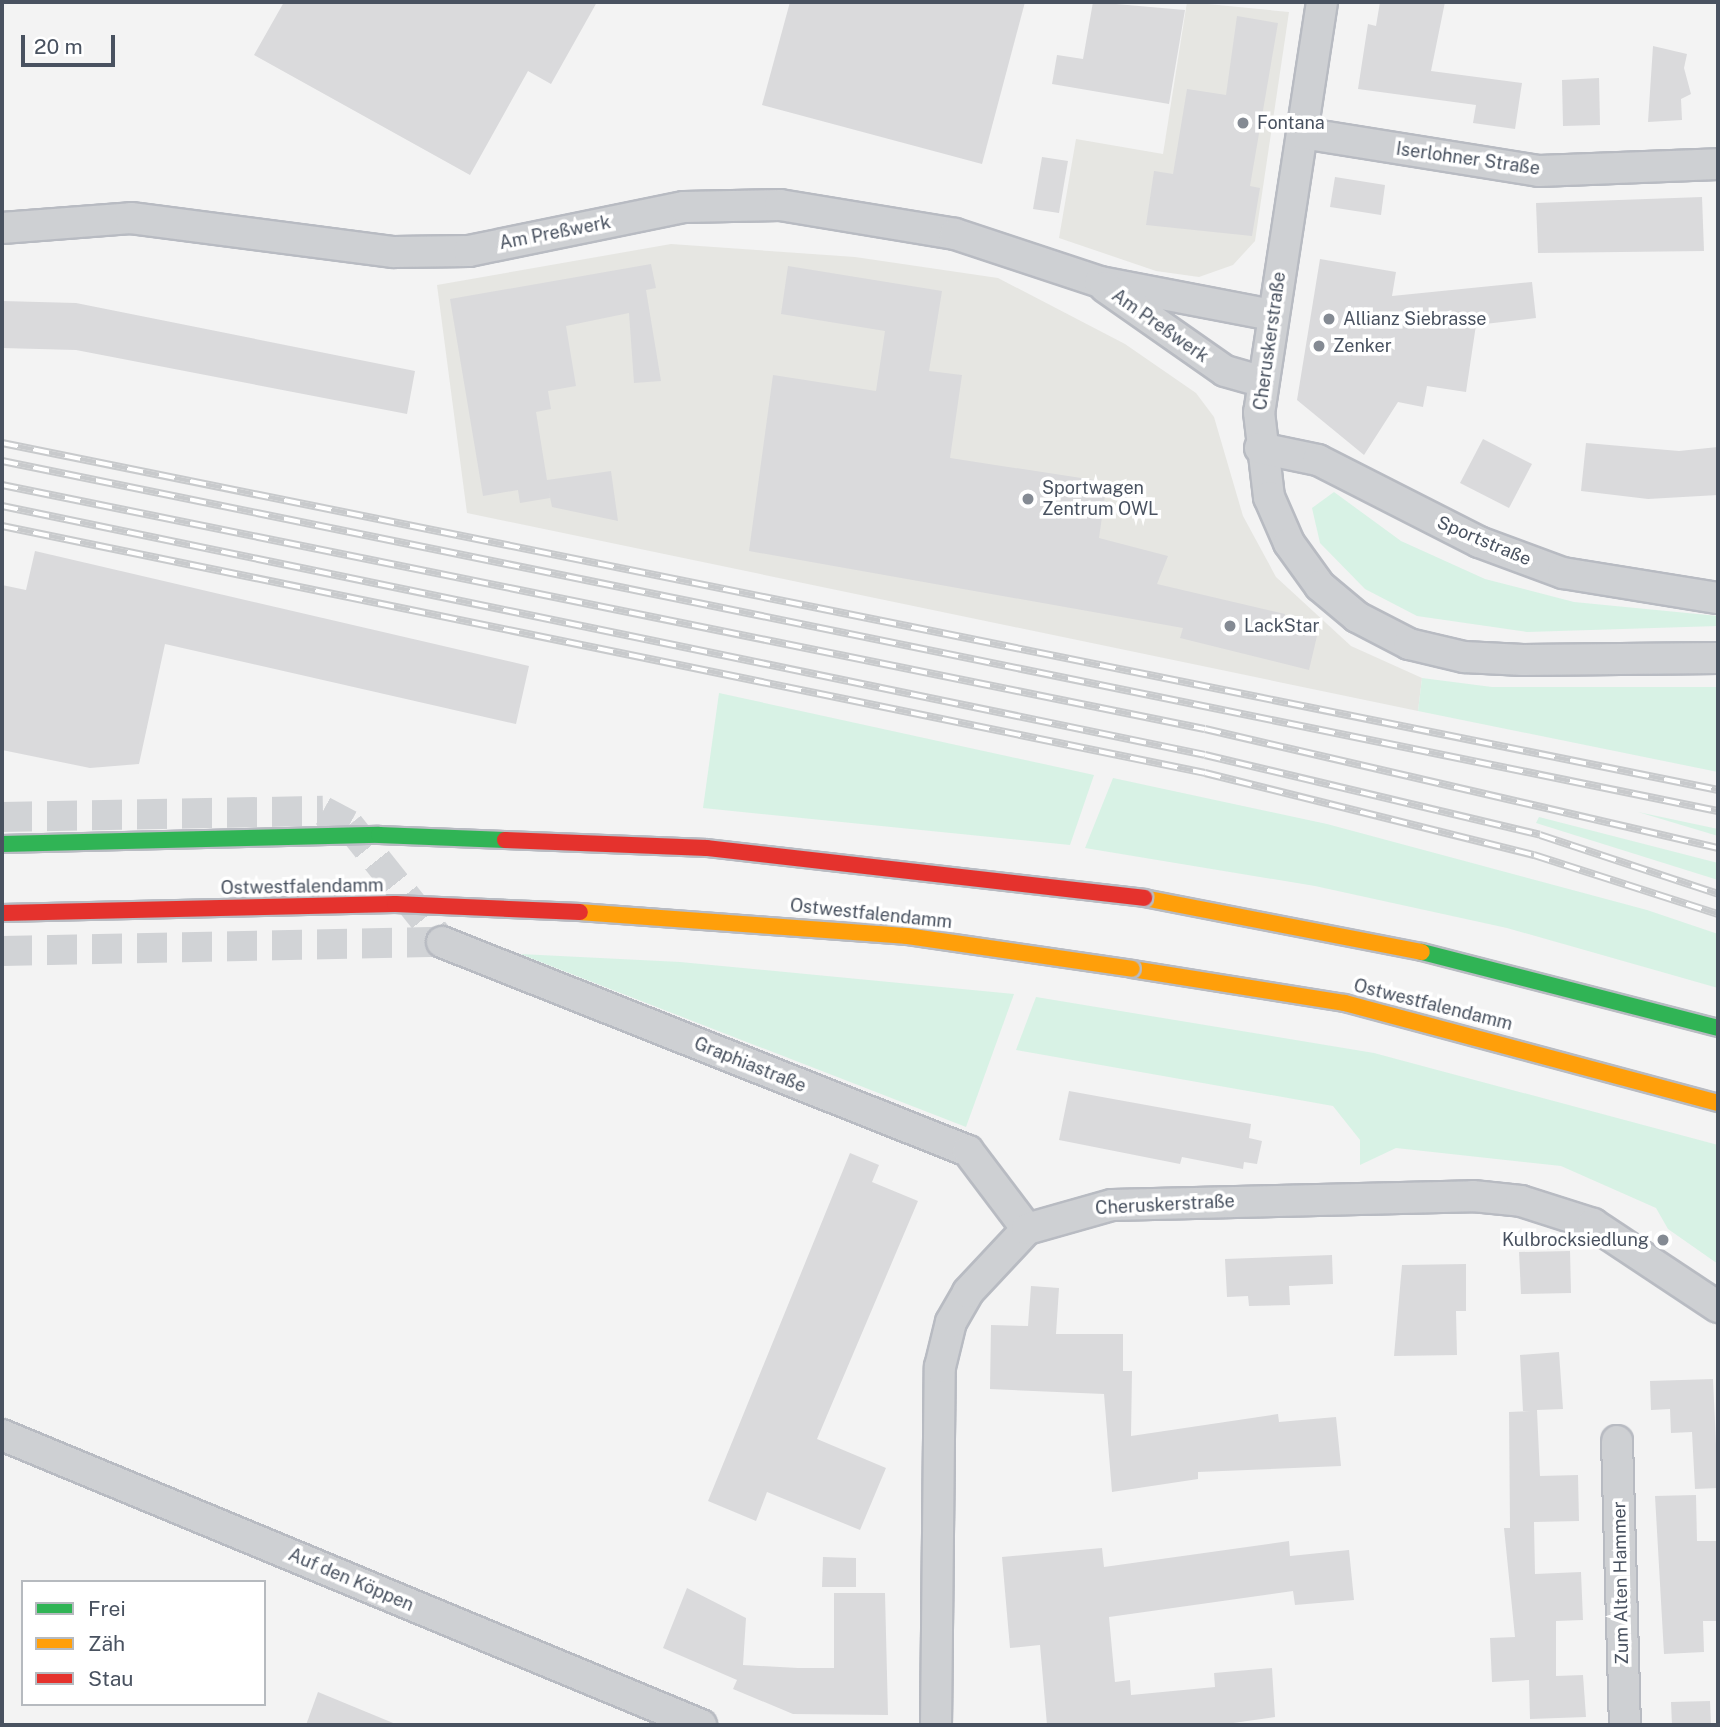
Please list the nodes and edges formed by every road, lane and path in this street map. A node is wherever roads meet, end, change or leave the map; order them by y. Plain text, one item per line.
1 (1322, 2) edge
2 (1302, 133) junction
3 (1718, 164) edge
4 (2, 228) edge
5 (1100, 282) junction
6 (1272, 315) junction
7 (1261, 381) junction
8 (1260, 448) junction
9 (1718, 598) edge
10 (1718, 659) edge
11 (2, 844) edge
12 (2, 913) edge
13 (442, 943) dead end
14 (1718, 1028) edge
15 (1718, 1103) edge
16 (1027, 1229) junction
17 (1718, 1307) edge
18 (2, 1435) edge
19 (1617, 1441) dead end
20 (701, 1725) edge
21 (936, 1725) edge
22 (1625, 1725) edge

1 - 2 street, Cheruskerstraße
2 - 3 street, Iserlohner Straße
2 - 6 street, Cheruskerstraße
4 - 5 street, Am Preßwerk
5 - 6 street, Am Preßwerk
5 - 7 street, Am Preßwerk
6 - 7 street, Cheruskerstraße
7 - 8 street, Cheruskerstraße
8 - 9 street, Sportstraße
8 - 10 street, Cheruskerstraße
11 - 14 highway, bridge
12 - 15 highway, Ostwestfalendamm, bridge
13 - 16 street, Graphiastraße
16 - 17 street, Cheruskerstraße
16 - 21 street
18 - 20 street, Auf den Köppen
19 - 22 street, Zum Alten Hammer

